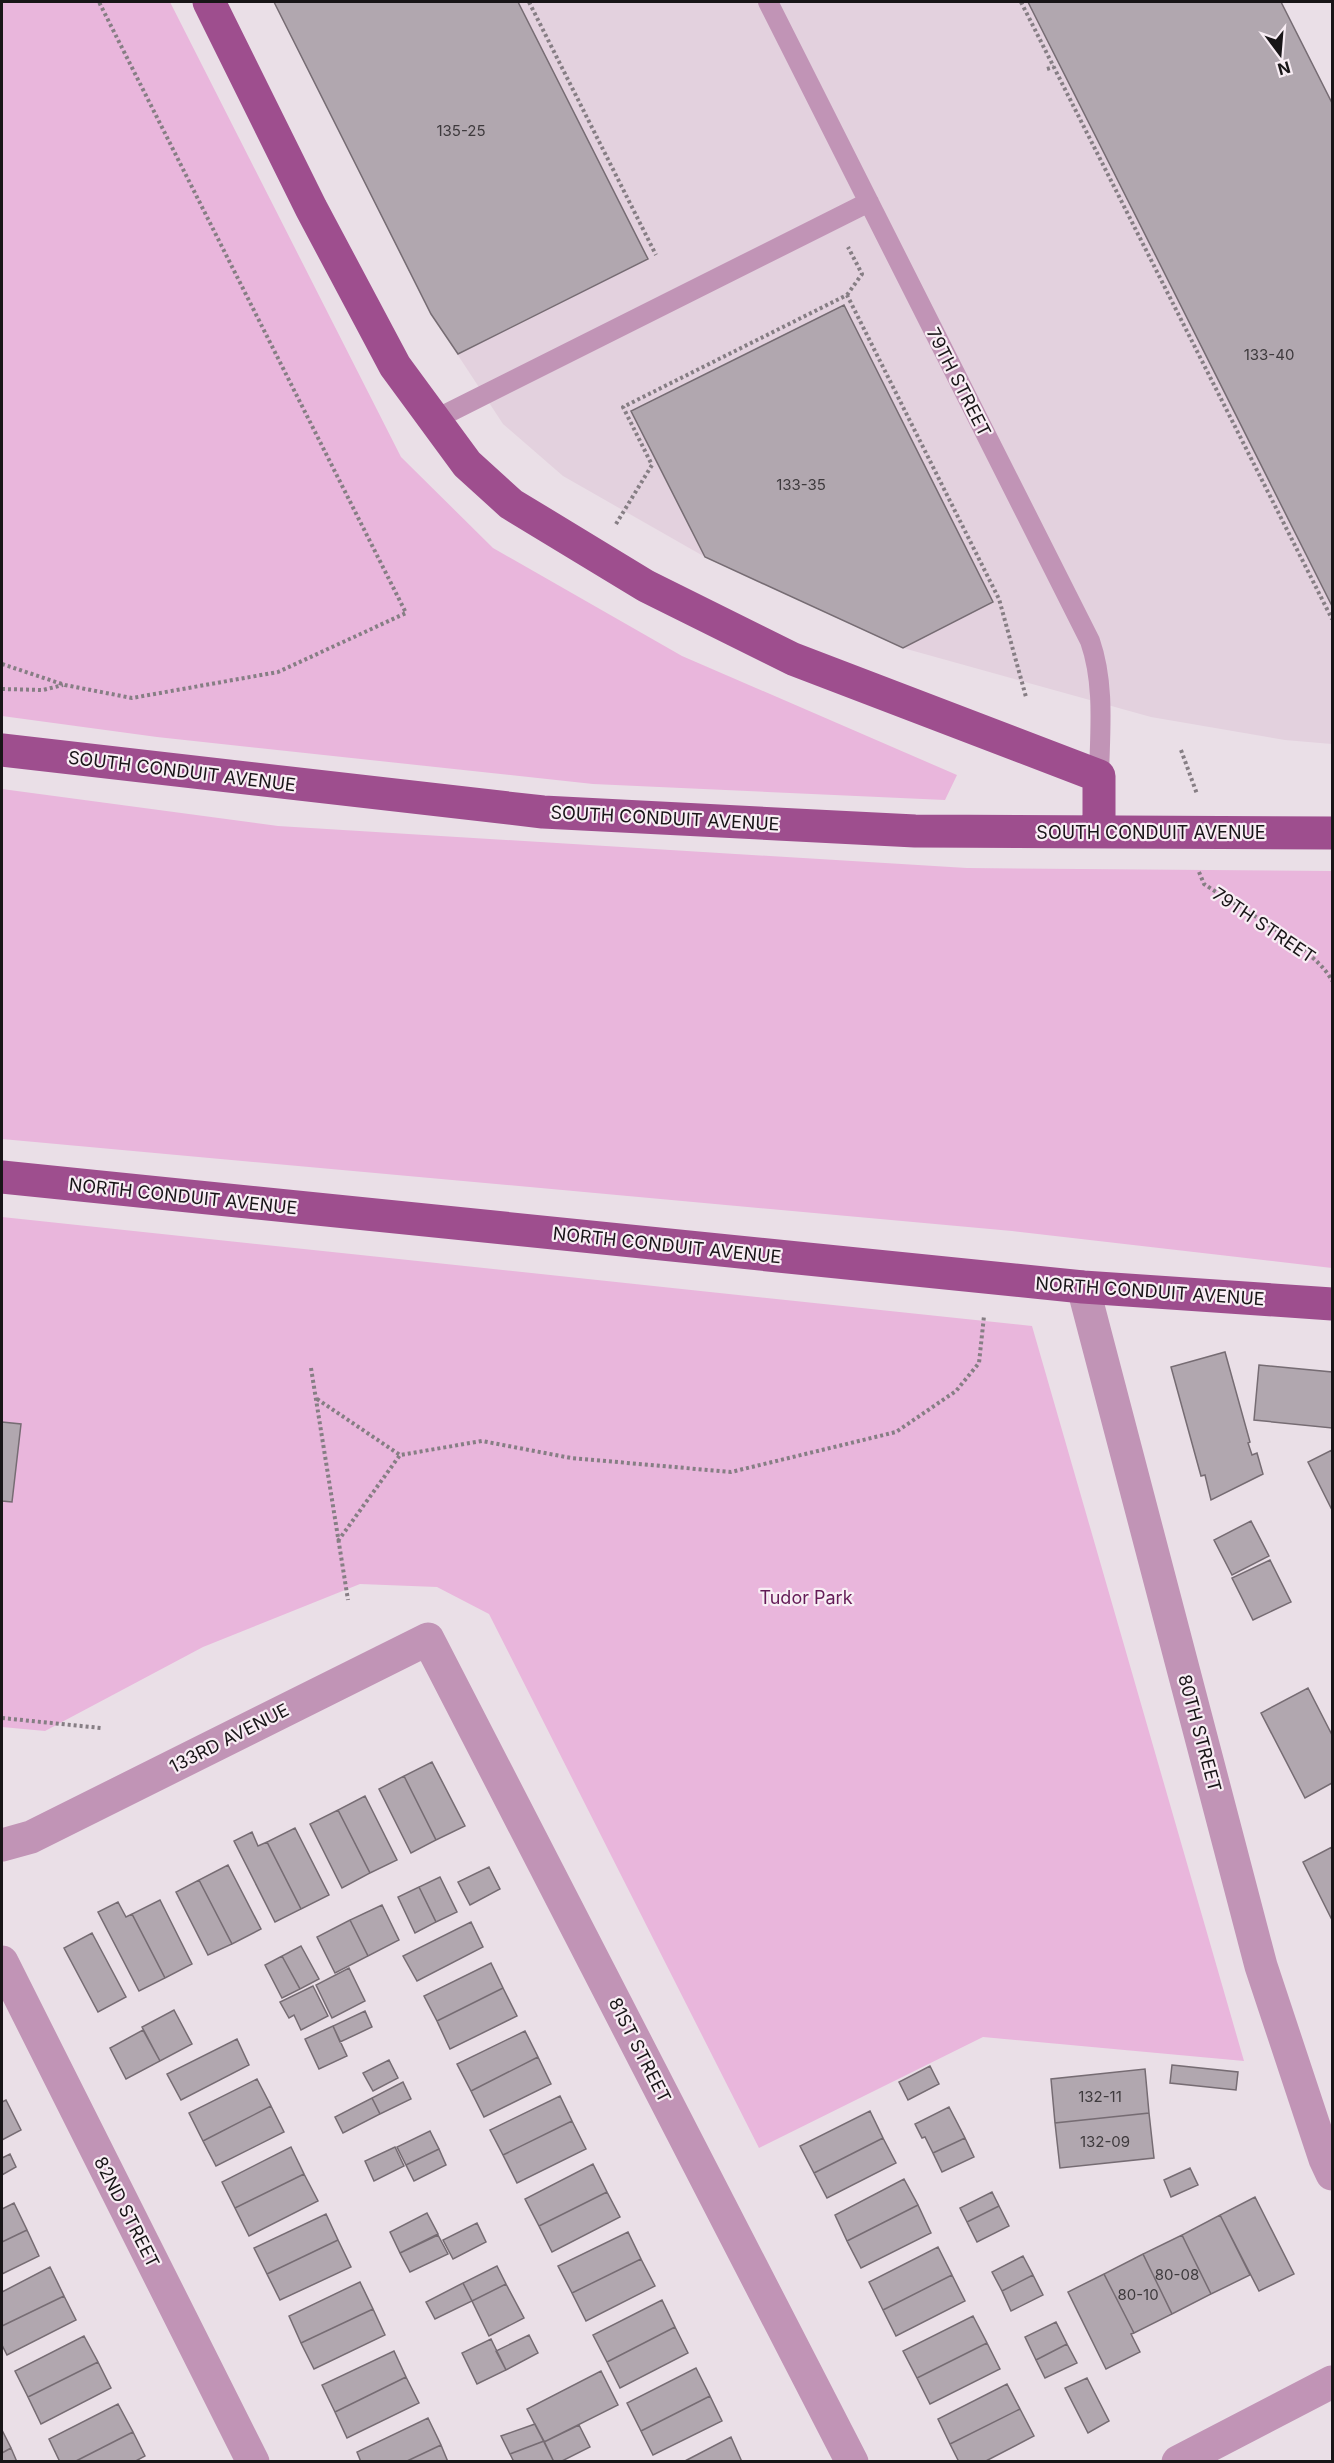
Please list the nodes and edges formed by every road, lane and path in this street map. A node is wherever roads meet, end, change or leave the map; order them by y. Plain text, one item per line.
1 (99, 2) edge
2 (209, 2) edge
3 (529, 2) edge
4 (768, 2) edge
5 (1021, 2) edge
6 (1054, 67) junction
7 (1047, 69) dead end
8 (869, 202) junction
9 (848, 247) dead end
10 (656, 255) dead end
11 (848, 295) junction
12 (434, 420) junction
13 (616, 524) dead end
14 (1332, 619) edge
15 (2, 664) edge
16 (65, 685) junction
17 (2, 689) edge
18 (1026, 697) dead end
19 (2, 750) edge
20 (1181, 750) dead end
21 (1099, 776) junction
22 (1198, 797) dead end
23 (1099, 832) junction
24 (1332, 833) edge
25 (1198, 868) dead end
26 (1332, 981) edge
27 (2, 1177) edge
28 (1083, 1287) junction
29 (1332, 1304) edge
30 (985, 1309) dead end
31 (311, 1368) dead end
32 (318, 1399) junction
33 (400, 1455) junction
34 (338, 1541) junction
35 (348, 1600) dead end
36 (428, 1639) joint
37 (2, 1719) edge
38 (101, 1728) dead end
39 (16, 1841) edge
40 (2, 1864) edge
41 (2, 1962) edge
42 (1332, 2174) edge
43 (1332, 2382) edge
44 (253, 2462) edge
45 (852, 2462) edge
46 (1178, 2462) edge

1 - 16 path
2 - 12 main road
3 - 10 path
4 - 8 lane, 79TH STREET
5 - 6 path
6 - 7 path
6 - 14 path
8 - 12 lane
8 - 21 lane, 79TH STREET
9 - 11 path
11 - 13 path
11 - 18 path
12 - 21 main road
15 - 16 path
16 - 17 path
19 - 23 main road, SOUTH CONDUIT AVENUE
20 - 22 path
21 - 23 main road
23 - 24 main road, SOUTH CONDUIT AVENUE
25 - 26 path, 79TH STREET
27 - 28 main road, NORTH CONDUIT AVENUE
28 - 29 main road, NORTH CONDUIT AVENUE
28 - 42 street, 80TH STREET
30 - 33 path
31 - 32 path
32 - 33 path
32 - 34 path
33 - 34 path
34 - 35 path
36 - 39 street, 133RD AVENUE
36 - 45 street, 81ST STREET
37 - 38 path
39 - 40 street, 133RD AVENUE
41 - 44 street, 82ND STREET
43 - 46 street

